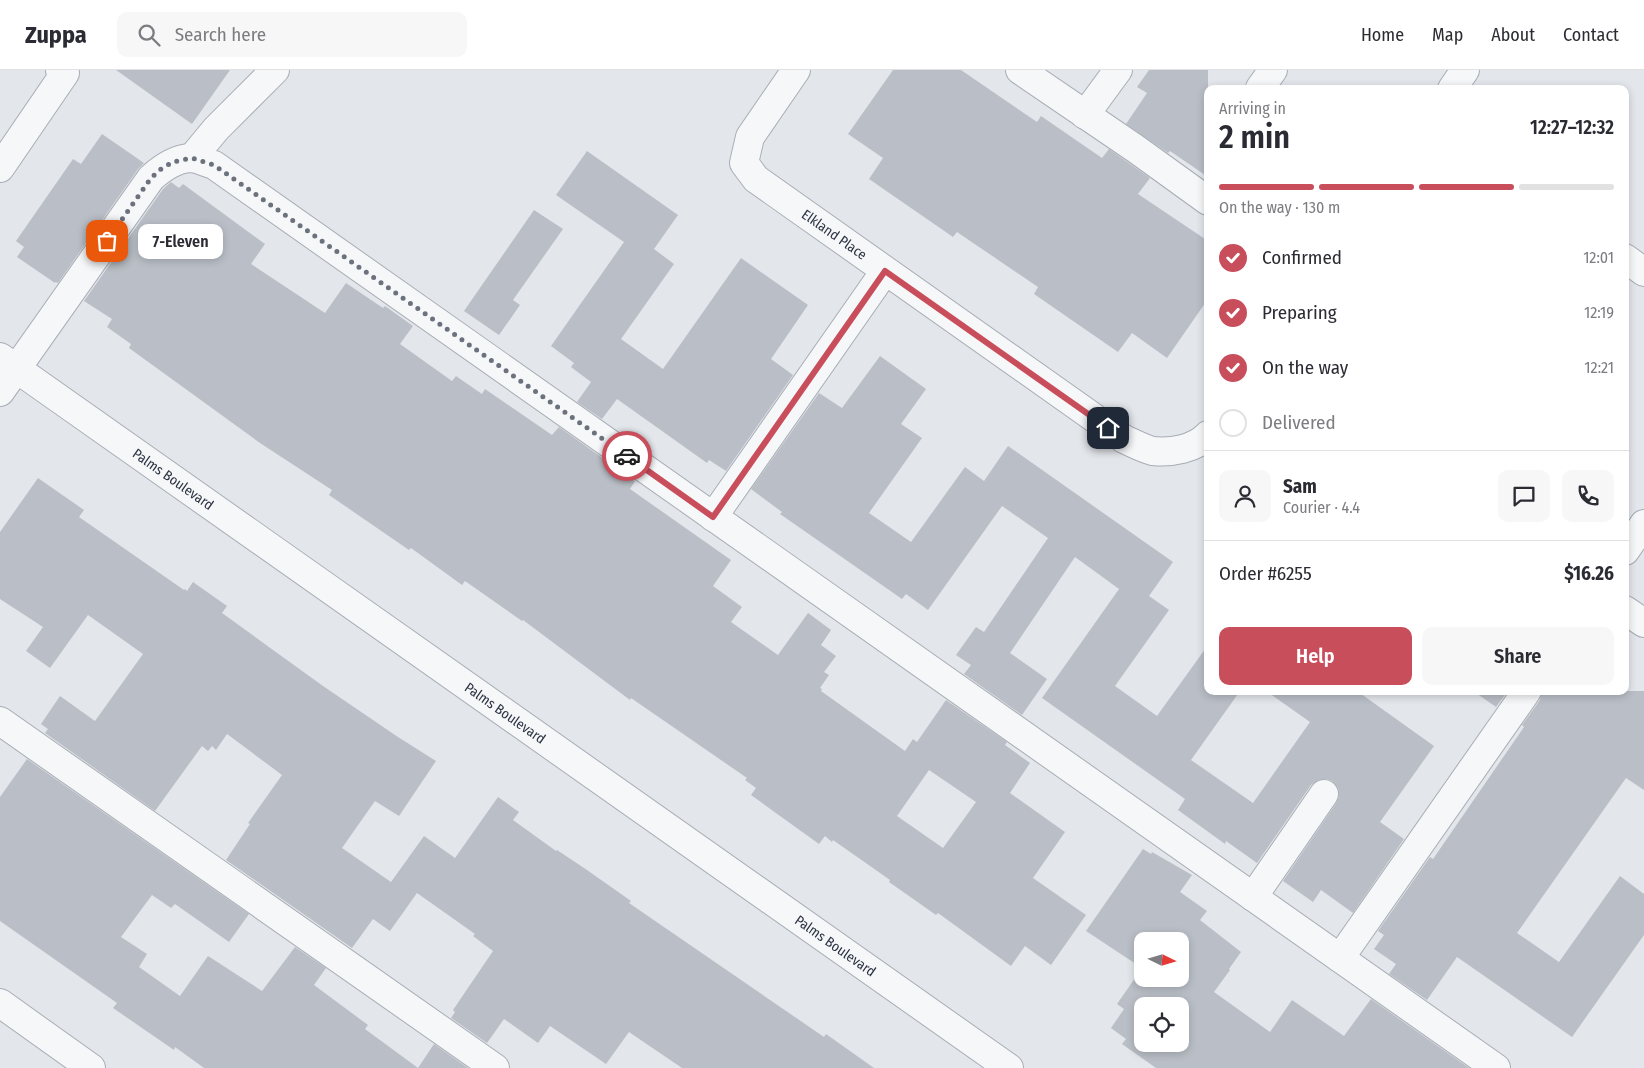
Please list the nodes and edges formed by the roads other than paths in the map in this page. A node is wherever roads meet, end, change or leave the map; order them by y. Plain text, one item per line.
1 (60, 70) edge
2 (276, 70) edge
3 (796, 70) edge
4 (1020, 70) edge
5 (1118, 70) edge
6 (1465, 70) edge
7 (1455, 85) edge
8 (1086, 115) junction
9 (192, 158) junction
10 (0, 168) edge
11 (1204, 198) edge
12 (1629, 261) edge
13 (885, 271) junction
14 (1644, 272) edge
15 (8, 363) edge
16 (0, 392) edge
17 (1204, 439) edge
18 (713, 517) junction
19 (1644, 524) edge
20 (1629, 545) edge
21 (1629, 613) edge
22 (1644, 623) edge
23 (1523, 695) edge
24 (0, 721) edge
25 (1324, 794) dead end
26 (1253, 897) junction
27 (1340, 958) junction
28 (0, 1003) edge
29 (91, 1068) edge
30 (495, 1068) edge
31 (1009, 1068) edge
32 (1496, 1068) edge

1 - 10 street
2 - 9 street
3 - 13 street, Elkland Place
4 - 8 street
5 - 8 street
6 - 7 street
8 - 11 street
9 - 15 street
9 - 18 street
12 - 14 street
13 - 17 street, Elkland Place
13 - 18 street
15 - 16 street
15 - 31 street, Palms Boulevard
18 - 26 street
19 - 20 street
21 - 22 street
23 - 27 street
24 - 30 street
25 - 26 street
26 - 27 street
27 - 32 street
28 - 29 street

